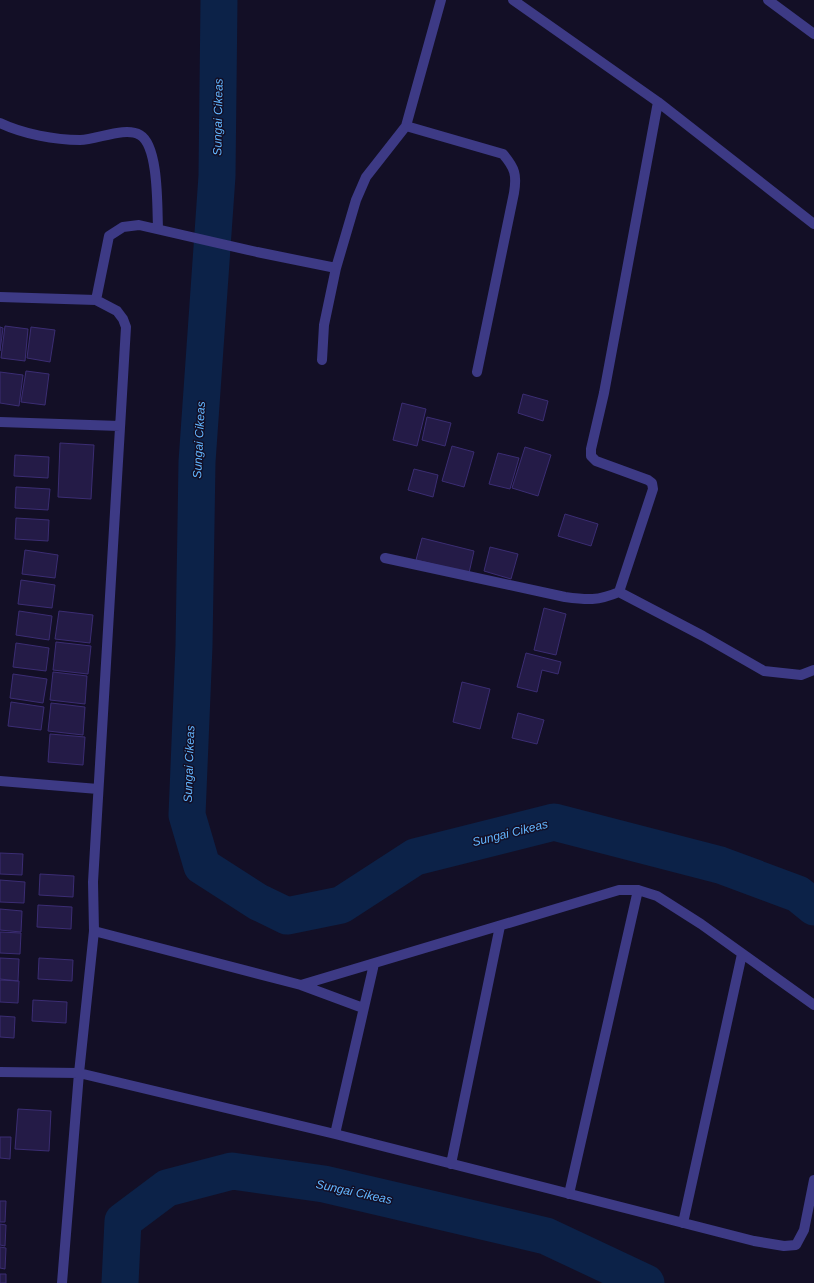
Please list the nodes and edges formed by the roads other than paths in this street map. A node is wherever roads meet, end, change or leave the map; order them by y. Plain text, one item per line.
1 (441, 0) edge
2 (513, 0) edge
3 (768, 0) edge
4 (814, 34) edge
5 (658, 102) junction
6 (0, 123) edge
7 (406, 126) junction
8 (814, 224) edge
9 (158, 228) junction
10 (336, 268) junction
11 (0, 297) edge
12 (96, 300) junction
13 (322, 360) dead end
14 (477, 372) dead end
15 (0, 422) edge
16 (120, 426) junction
17 (385, 558) dead end
18 (619, 592) junction
19 (814, 670) edge
20 (0, 781) edge
21 (98, 789) junction
22 (638, 890) junction
23 (500, 926) junction
24 (94, 931) junction
25 (742, 954) junction
26 (374, 964) junction
27 (301, 985) junction
28 (814, 1005) edge
29 (364, 1008) junction
30 (0, 1072) edge
31 (79, 1073) junction
32 (335, 1134) junction
33 (451, 1164) junction
34 (814, 1180) edge
35 (569, 1194) junction
36 (683, 1223) junction
37 (62, 1283) edge

1 - 7 street
2 - 5 street
3 - 4 street
5 - 8 street
5 - 18 street
6 - 9 street
7 - 10 street
7 - 14 street
9 - 10 street
9 - 12 street
10 - 13 street
11 - 12 street
12 - 16 street
15 - 16 street
16 - 21 street
17 - 18 street
18 - 19 street
20 - 21 street
21 - 24 street
22 - 23 street
22 - 25 street
22 - 35 street
23 - 26 street
23 - 33 street
24 - 27 street
24 - 31 street
25 - 28 street
25 - 36 street
26 - 27 street
26 - 29 street
27 - 29 street
29 - 32 street
30 - 31 street
31 - 32 street
31 - 37 street
32 - 33 street
33 - 35 street
34 - 36 street
35 - 36 street

